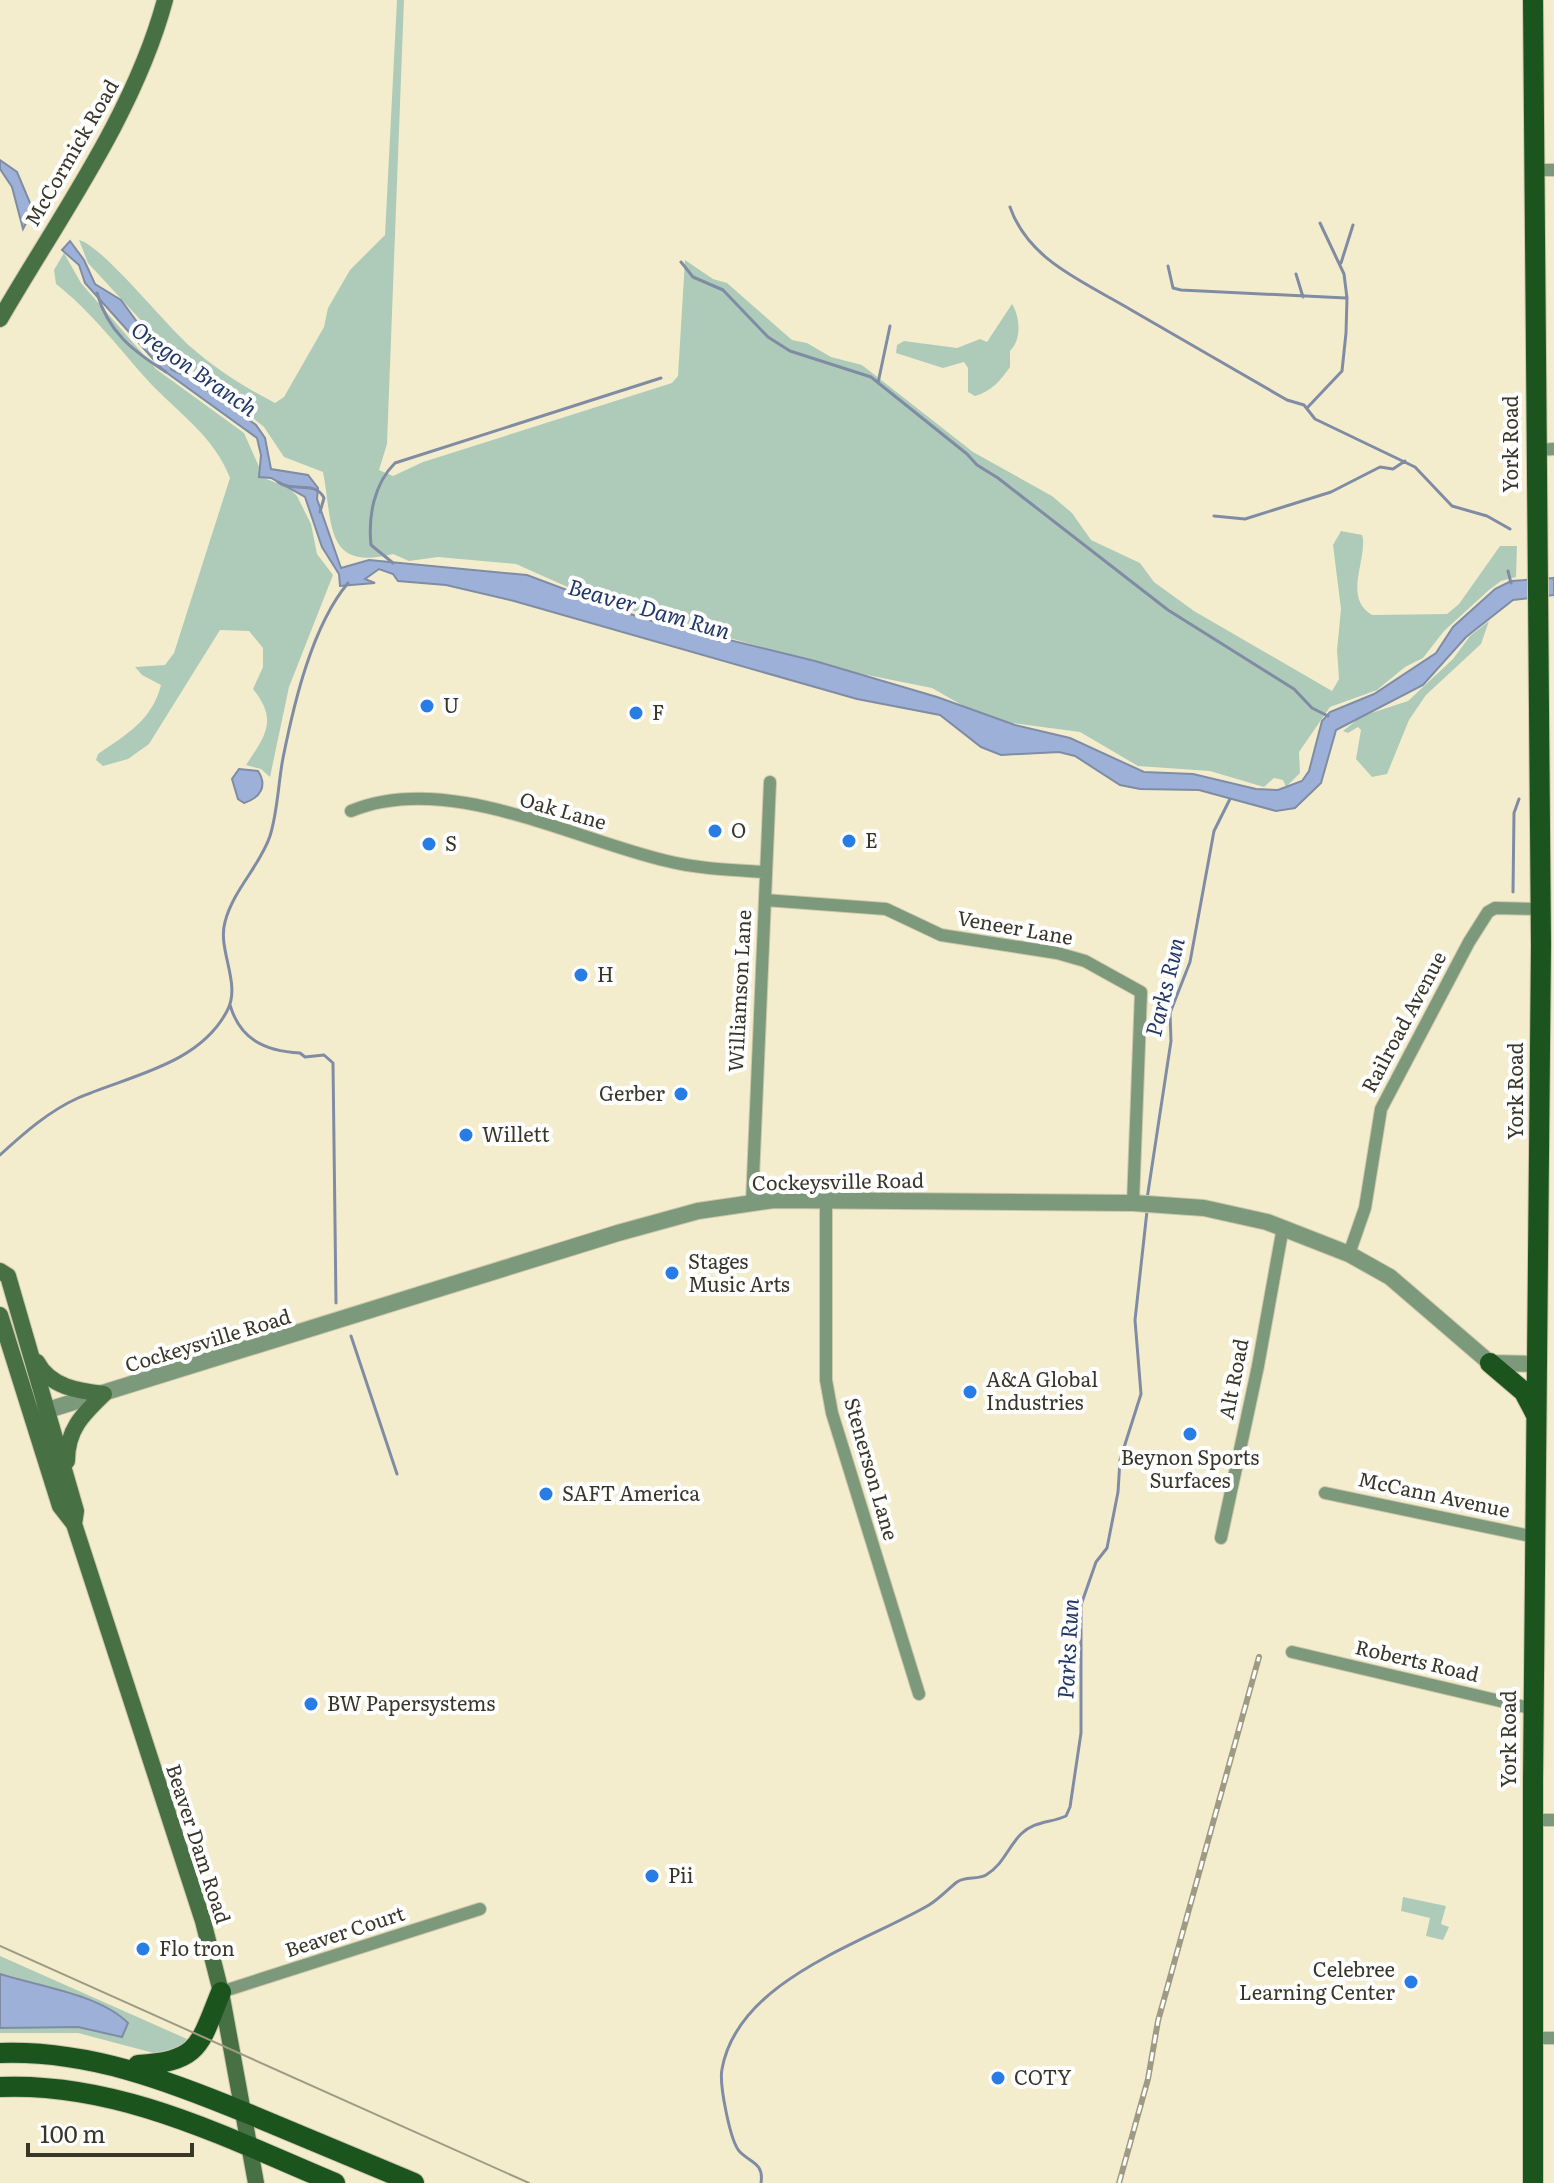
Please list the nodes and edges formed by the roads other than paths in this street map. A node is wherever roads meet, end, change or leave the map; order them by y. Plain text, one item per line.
1 (165, 0) edge
2 (1533, 0) edge
3 (1544, 170) edge
4 (0, 319) edge
5 (1544, 450) edge
6 (770, 782) dead end
7 (351, 811) dead end
8 (765, 872) junction
9 (765, 900) junction
10 (1541, 909) junction
11 (1547, 1146) edge
12 (826, 1200) junction
13 (752, 1202) junction
14 (1143, 1203) junction
15 (1283, 1227) junction
16 (1349, 1254) junction
17 (0, 1271) edge
18 (0, 1315) edge
19 (28, 1343) junction
20 (1490, 1363) junction
21 (1536, 1364) junction
22 (104, 1394) junction
23 (49, 1410) junction
24 (30, 1415) junction
25 (1536, 1416) junction
26 (67, 1479) junction
27 (1325, 1493) dead end
28 (74, 1524) junction
29 (1535, 1537) junction
30 (1221, 1538) dead end
31 (1292, 1652) dead end
32 (919, 1694) dead end
33 (1534, 1709) junction
34 (1544, 1820) edge
35 (480, 1909) dead end
36 (221, 1992) junction
37 (1533, 2038) junction
38 (1554, 2038) edge
39 (0, 2053) edge
40 (121, 2067) junction
41 (0, 2087) edge
42 (245, 2113) junction
43 (251, 2148) junction
44 (256, 2183) edge
45 (335, 2183) edge
46 (414, 2183) edge
47 (1533, 2183) edge

1 - 4 main road, McCormick Road
2 - 3 main road, York Road
3 - 5 main road, York Road
5 - 10 main road, York Road
6 - 8 street, Williamson Lane
7 - 8 street, Oak Lane
8 - 9 street, Williamson Lane
9 - 13 street, Williamson Lane
9 - 14 street, Veneer Lane
10 - 11 main road, York Road
10 - 16 street, Railroad Avenue
11 - 21 main road, York Road
12 - 13 street, Cockeysville Road
12 - 14 street, Cockeysville Road
12 - 32 street, Stenerson Lane
13 - 22 street, Cockeysville Road
14 - 15 street, Cockeysville Road
15 - 16 street, Cockeysville Road
15 - 30 street, Alt Road
16 - 20 street, Cockeysville Road
17 - 19 main road, Beaver Dam Road
18 - 24 main road, Beaver Dam Road
19 - 22 main road
19 - 23 main road, Beaver Dam Road
20 - 21 street
20 - 25 main road
21 - 25 main road, York Road
22 - 23 street, Cockeysville Road
22 - 26 main road
23 - 24 street, Cockeysville Road
23 - 26 main road, Beaver Dam Road
24 - 28 main road, Beaver Dam Road
25 - 29 main road, York Road
26 - 28 main road, Beaver Dam Road
27 - 29 street, McCann Avenue
28 - 36 main road, Beaver Dam Road
29 - 33 main road, York Road
31 - 33 street, Roberts Road
33 - 34 main road, York Road
34 - 37 main road, York Road
35 - 36 street, Beaver Court
36 - 40 main road
36 - 42 main road, Beaver Dam Road
37 - 38 street
37 - 47 main road, York Road
39 - 40 main road
40 - 42 main road
41 - 43 main road
42 - 43 main road, Beaver Dam Road
42 - 46 main road
43 - 44 main road, Beaver Dam Road
43 - 45 main road

